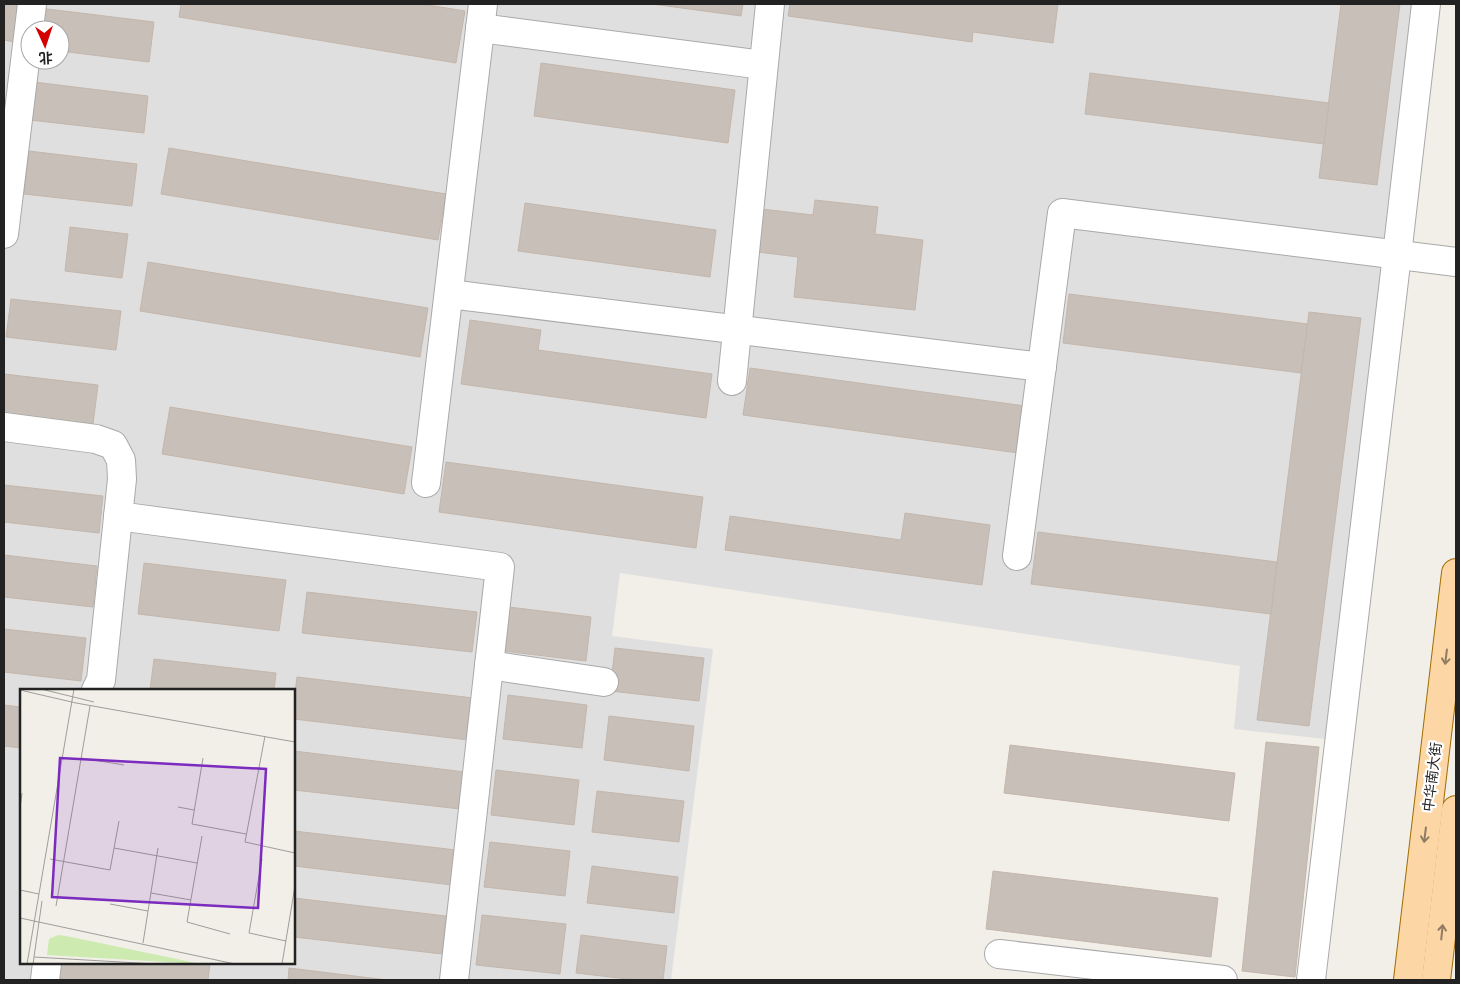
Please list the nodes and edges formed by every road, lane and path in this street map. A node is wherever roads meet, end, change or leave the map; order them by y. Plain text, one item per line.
1 (32, 4) edge
2 (770, 4) edge
3 (1426, 4) edge
4 (482, 16) edge
5 (764, 65) junction
6 (4, 234) edge
7 (1397, 255) junction
8 (1456, 262) edge
9 (448, 294) junction
10 (736, 330) junction
11 (1042, 367) junction
12 (732, 380) dead end
13 (4, 427) edge
14 (426, 484) dead end
15 (118, 516) junction
16 (1017, 556) dead end
17 (1456, 573) edge
18 (489, 665) junction
19 (604, 682) dead end
20 (96, 689) edge
21 (1456, 810) edge
22 (999, 954) dead end
23 (47, 964) edge
24 (45, 980) edge
25 (454, 980) edge
26 (1223, 980) edge
27 (1312, 980) edge
28 (1408, 980) edge
29 (1436, 980) edge

1 - 6 street
2 - 5 street
3 - 7 street
4 - 5 street
4 - 9 street
5 - 10 street
7 - 8 street
7 - 11 street
7 - 27 street
9 - 10 street
9 - 14 street
10 - 11 street
10 - 12 street
11 - 16 street
13 - 15 street
15 - 18 street
15 - 20 street
17 -> 28 main road, 中华南大街
18 - 19 street
18 - 25 street
29 -> 21 main road, 中华南大街
22 - 26 street
23 - 24 street

